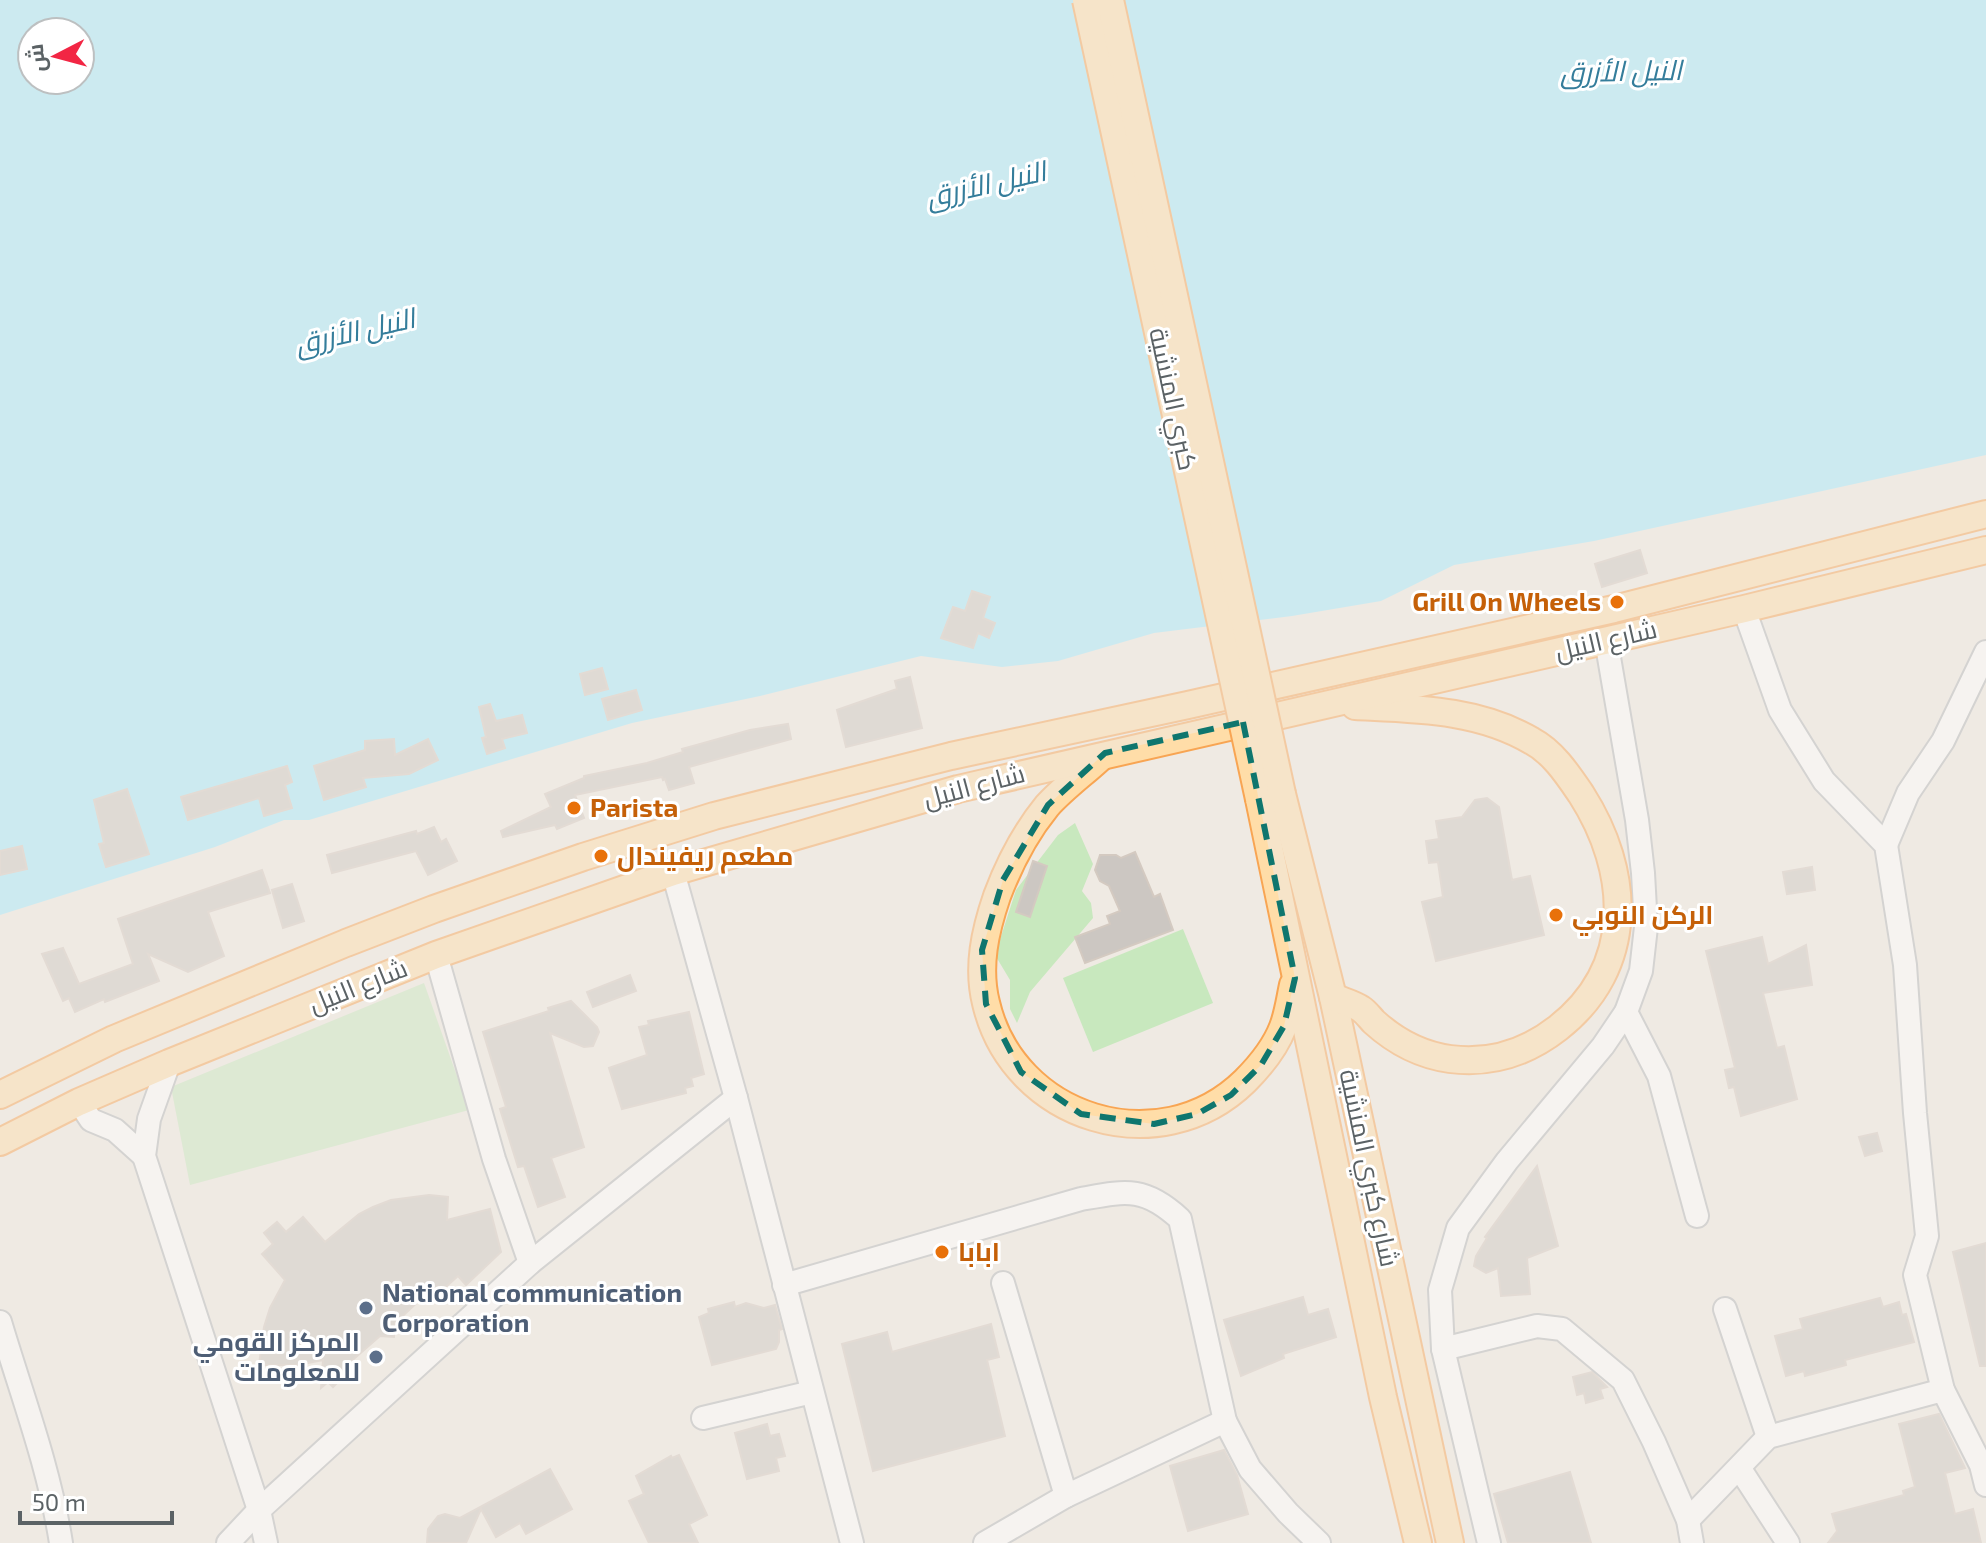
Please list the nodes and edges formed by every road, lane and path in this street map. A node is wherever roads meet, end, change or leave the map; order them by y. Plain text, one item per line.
1 (1086, 0) edge
2 (1110, 0) edge
3 (1986, 514) edge
4 (1986, 550) edge
5 (1744, 609) junction
6 (1606, 640) junction
7 (1986, 652) edge
8 (1323, 705) junction
9 (1105, 753) junction
10 (1270, 796) junction
11 (1886, 845) junction
12 (673, 872) junction
13 (436, 955) junction
14 (1295, 978) junction
15 (1333, 997) junction
16 (1626, 1012) junction
17 (169, 1063) junction
18 (0, 1095) edge
19 (736, 1098) junction
20 (79, 1102) junction
21 (0, 1142) edge
22 (144, 1156) junction
23 (1697, 1216) dead end
24 (530, 1263) junction
25 (1003, 1283) dead end
26 (784, 1285) junction
27 (1725, 1309) dead end
28 (0, 1322) edge
29 (1443, 1349) junction
30 (1943, 1390) junction
31 (812, 1392) junction
32 (703, 1418) dead end
33 (1225, 1421) junction
34 (1768, 1437) junction
35 (1740, 1469) junction
36 (1986, 1485) edge
37 (1066, 1496) junction
38 (259, 1510) junction
39 (1688, 1520) junction
40 (61, 1543) edge
41 (228, 1543) edge
42 (266, 1543) edge
43 (852, 1543) edge
44 (985, 1543) edge
45 (1319, 1543) edge
46 (1418, 1543) edge
47 (1450, 1543) edge
48 (1489, 1543) edge
49 (1692, 1543) edge
50 (1788, 1543) edge

1 - 10 main road, كبري المنشية, bridge
2 - 10 main road, كبري المنشية, bridge
3 - 18 main road, شارع النيل
4 - 5 main road, شارع النيل
5 - 6 main road, شارع النيل
5 - 11 street
6 - 8 main road, شارع النيل
6 - 16 street
7 - 11 street
8 - 9 main road, شارع النيل
8 - 15 main road
9 - 12 main road, شارع النيل
9 - 14 main road
10 - 14 main road, شارع كبري المنشية
10 - 15 main road, شارع كبري المنشية
11 - 30 street
12 - 13 main road, شارع النيل
12 - 19 street
13 - 17 main road, شارع النيل
13 - 24 street
14 - 46 main road, شارع كبري المنشية
15 - 47 main road, شارع كبري المنشية
16 - 23 street
16 - 29 street
17 - 20 main road, شارع النيل
17 - 22 street
19 - 24 street
19 - 26 street
20 - 21 main road, شارع النيل
20 - 22 street
22 - 38 street
24 - 38 street
25 - 37 street
26 - 31 street
26 - 33 street
27 - 34 street
28 - 40 street
29 - 39 street
29 - 48 street
30 - 34 street
30 - 36 street
31 - 32 street
31 - 43 street
33 - 37 street
33 - 45 street
34 - 35 street
35 - 39 street
35 - 50 street
37 - 44 street
38 - 41 street
38 - 42 street
39 - 49 street

